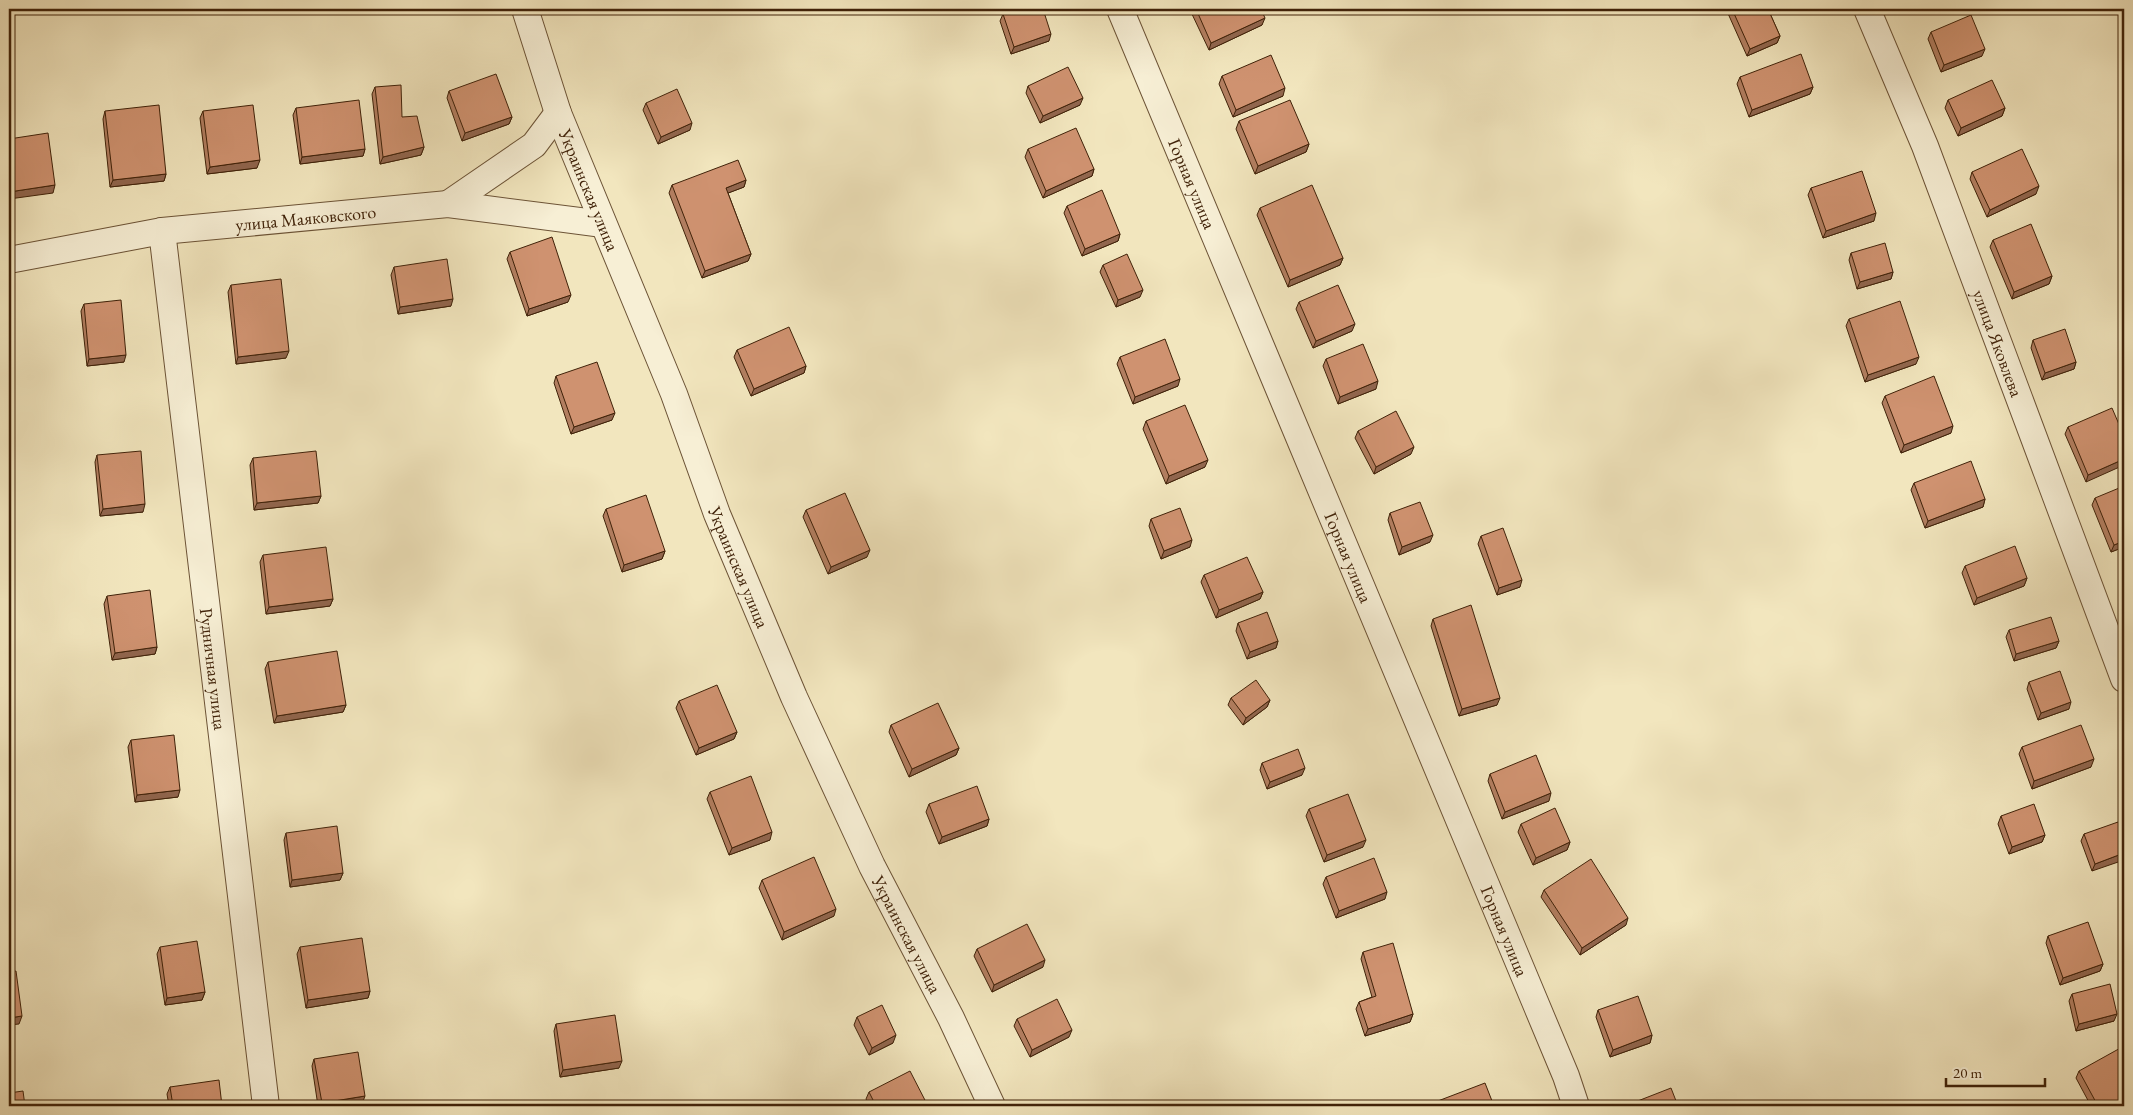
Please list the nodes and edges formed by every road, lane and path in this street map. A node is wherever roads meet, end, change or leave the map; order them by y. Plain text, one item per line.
1 (525, 9) edge
2 (1120, 9) edge
3 (1867, 9) edge
4 (558, 113) junction
5 (448, 204) junction
6 (604, 224) junction
7 (162, 231) junction
8 (9, 260) edge
9 (2124, 679) edge
10 (266, 1106) edge
11 (992, 1106) edge
12 (1576, 1106) edge

1 - 4 street, Украинская улица
2 - 12 street, Горная улица
3 - 9 street, улица Яковлева
4 - 5 street
4 - 6 street, Украинская улица
5 - 6 street, улица Маяковского
5 - 7 street, улица Маяковского
6 - 11 street, Украинская улица
7 - 8 street, улица Маяковского
7 - 10 street, Рудничная улица

